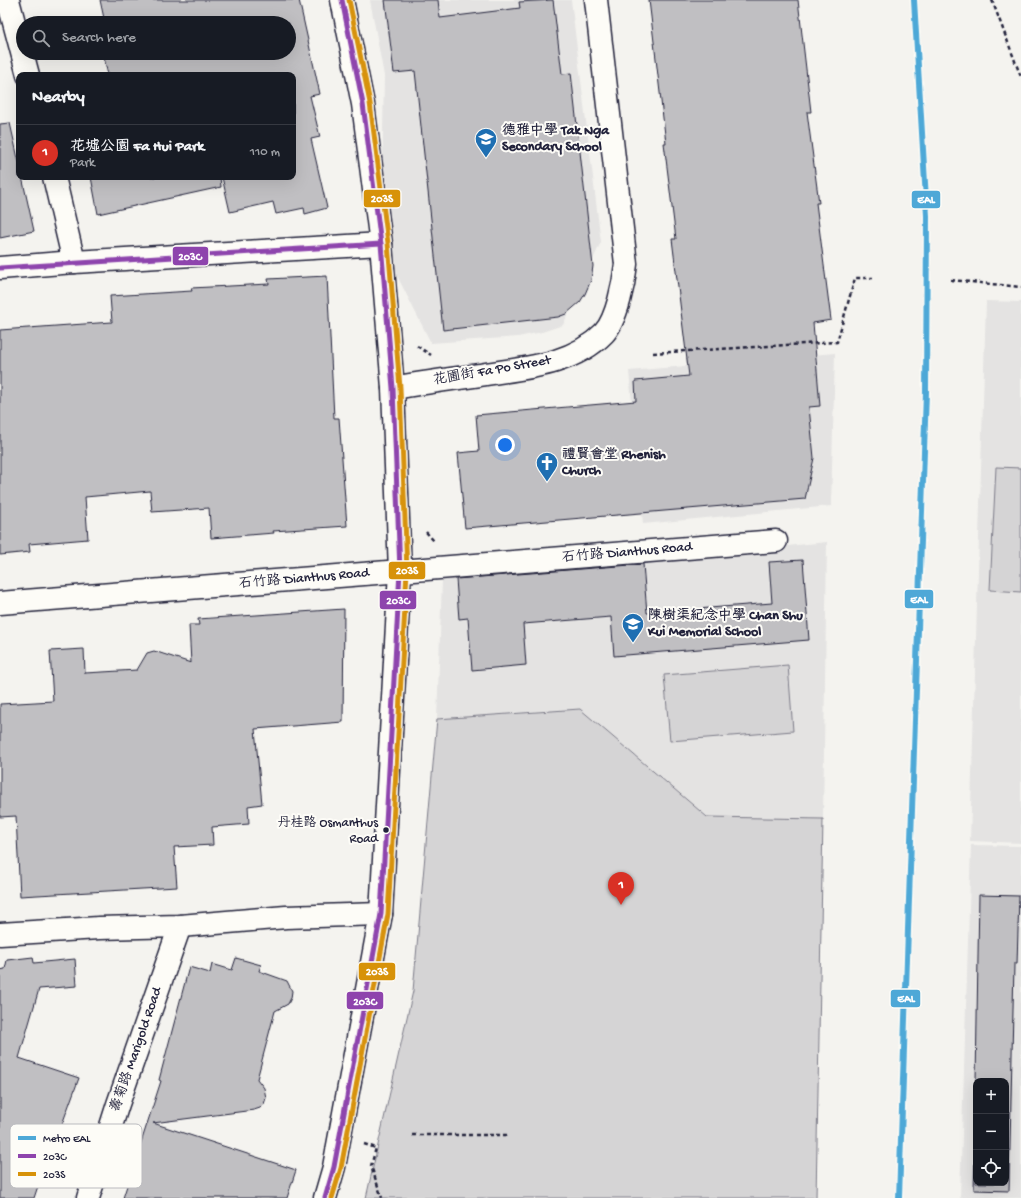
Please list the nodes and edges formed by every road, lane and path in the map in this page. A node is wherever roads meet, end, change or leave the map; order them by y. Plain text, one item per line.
1 (8, 0) edge
2 (342, 0) edge
3 (596, 0) edge
4 (992, 0) edge
5 (16, 30) edge
6 (24, 60) edge
7 (27, 72) edge
8 (1021, 78) edge
9 (55, 180) edge
10 (381, 244) junction
11 (74, 262) junction
12 (0, 268) edge
13 (873, 278) dead end
14 (951, 280) dead end
15 (1021, 287) edge
16 (416, 344) dead end
17 (653, 353) dead end
18 (434, 357) dead end
19 (392, 388) junction
20 (425, 531) dead end
21 (776, 541) dead end
22 (438, 542) dead end
23 (400, 571) junction
24 (0, 603) edge
25 (381, 914) junction
26 (180, 926) junction
27 (0, 934) edge
28 (113, 1124) edge
29 (412, 1135) dead end
30 (507, 1135) dead end
31 (364, 1144) dead end
32 (91, 1188) edge
33 (88, 1198) edge
34 (325, 1198) edge
35 (382, 1198) edge

1 - 5 street
2 - 10 street
3 - 19 street, 花圃街 Fa Po Street
4 - 8 path
6 - 7 street
9 - 11 street
10 - 11 street
10 - 19 street
11 - 12 street
13 - 17 path
14 - 15 path
16 - 18 path
19 - 23 street
20 - 22 path
21 - 23 street, 石竹路 Dianthus Road
23 - 24 street, 石竹路 Dianthus Road
23 - 25 street
25 - 26 street
25 - 34 street
26 - 27 street
26 - 28 street, 壽菊路 Marigold Road
29 - 30 path
31 - 35 path
32 - 33 street, 壽菊路 Marigold Road

